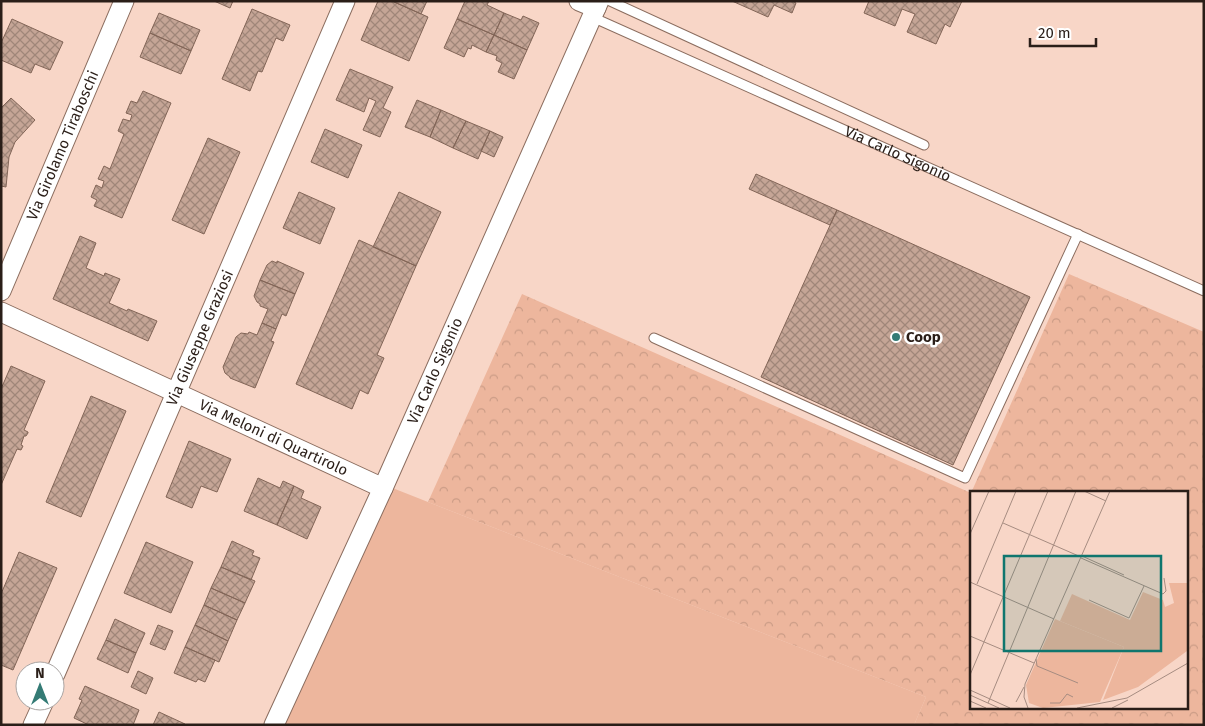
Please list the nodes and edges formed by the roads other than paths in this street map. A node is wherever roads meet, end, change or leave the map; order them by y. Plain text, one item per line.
1 (124, 1) edge
2 (345, 1) edge
3 (595, 6) edge
4 (924, 145) dead end
5 (1078, 234) junction
6 (1, 291) edge
7 (1204, 291) edge
8 (1, 312) edge
9 (654, 338) dead end
10 (176, 391) junction
11 (383, 488) junction
12 (61, 661) edge
13 (39, 711) edge
14 (33, 725) edge
15 (274, 725) edge

1 - 6 street, Via Girolamo Tiraboschi
2 - 10 street, Via Giuseppe Graziosi
3 - 4 lane, Via Carlo Sigonio
3 - 5 lane, Via Carlo Sigonio
3 - 11 street, Via Carlo Sigonio
5 - 7 lane, Via Carlo Sigonio
5 - 9 lane
8 - 10 street, Via Meloni di Quartirolo
10 - 11 street, Via Meloni di Quartirolo
10 - 12 street, Via Giuseppe Graziosi
11 - 15 street, Via Carlo Sigonio
13 - 14 street

